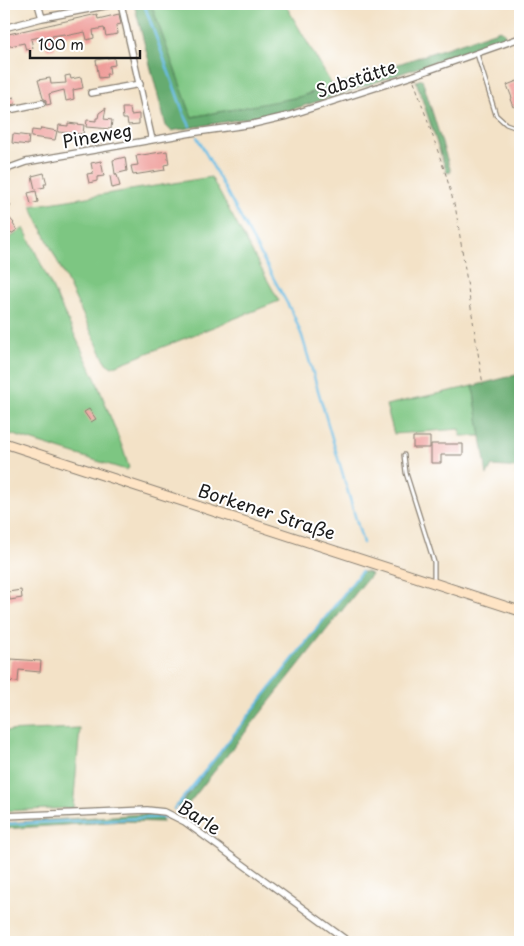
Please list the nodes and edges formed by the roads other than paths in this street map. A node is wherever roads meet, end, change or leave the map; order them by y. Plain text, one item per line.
1 (38, 4) edge
2 (114, 4) edge
3 (121, 4) edge
4 (515, 4) edge
5 (520, 13) edge
6 (42, 18) junction
7 (4, 28) edge
8 (520, 38) edge
9 (477, 53) junction
10 (140, 84) junction
11 (91, 93) dead end
12 (42, 103) dead end
13 (4, 111) edge
14 (520, 128) edge
15 (197, 132) joint
16 (152, 140) junction
17 (4, 160) edge
18 (5, 170) edge
19 (4, 443) edge
20 (404, 455) dead end
21 (434, 583) junction
22 (520, 611) edge
23 (4, 816) edge
24 (349, 942) edge

1 - 6 street
2 - 6 street
3 - 10 street
4 - 5 lane
6 - 7 street
8 - 9 street, Sabstätte
9 - 14 lane
9 - 15 street, Sabstätte
10 - 11 street
10 - 16 street
12 - 13 street
15 - 16 street, Pineweg
16 - 18 street, Pineweg
17 - 18 street
19 - 21 main road, Borkener Straße
20 - 21 lane
21 - 22 main road, Borkener Straße
23 - 24 street, Barle

